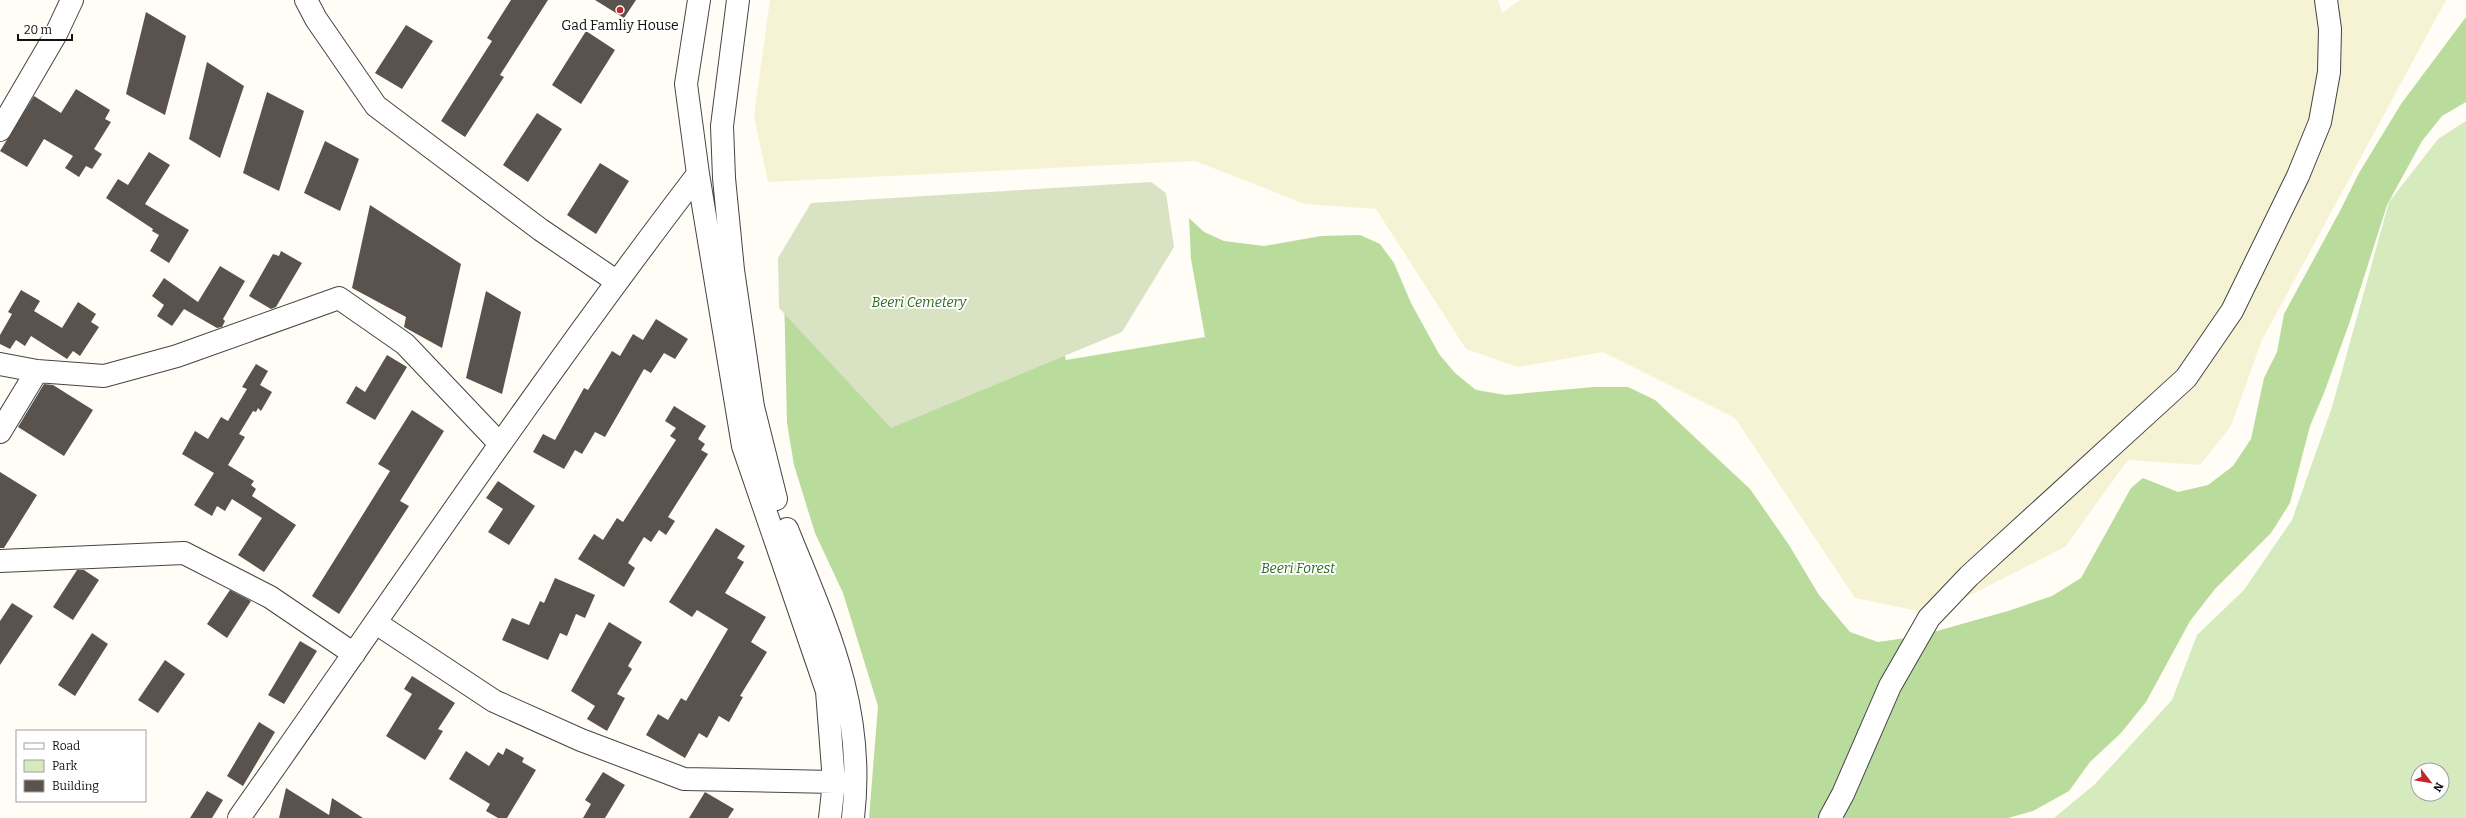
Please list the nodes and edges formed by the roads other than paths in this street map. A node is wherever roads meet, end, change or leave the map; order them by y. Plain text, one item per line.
1 (72, 0) edge
2 (306, 0) edge
3 (699, 0) edge
4 (738, 0) edge
5 (2326, 0) edge
6 (0, 130) edge
7 (698, 174) junction
8 (616, 281) junction
9 (0, 364) edge
10 (38, 371) junction
11 (0, 432) edge
12 (500, 444) junction
13 (0, 561) edge
14 (376, 622) junction
15 (354, 654) junction
16 (834, 782) junction
17 (239, 818) edge
18 (830, 818) edge
19 (853, 818) edge
20 (1830, 818) edge

1 - 6 street
2 - 8 street
3 - 7 street
4 - 19 street
5 - 20 street
7 - 8 street
7 - 16 street
8 - 12 street
9 - 10 street
10 - 11 street
10 - 12 street
12 - 14 street
13 - 15 street
14 - 15 street
14 - 16 street
15 - 17 street
16 - 18 street

